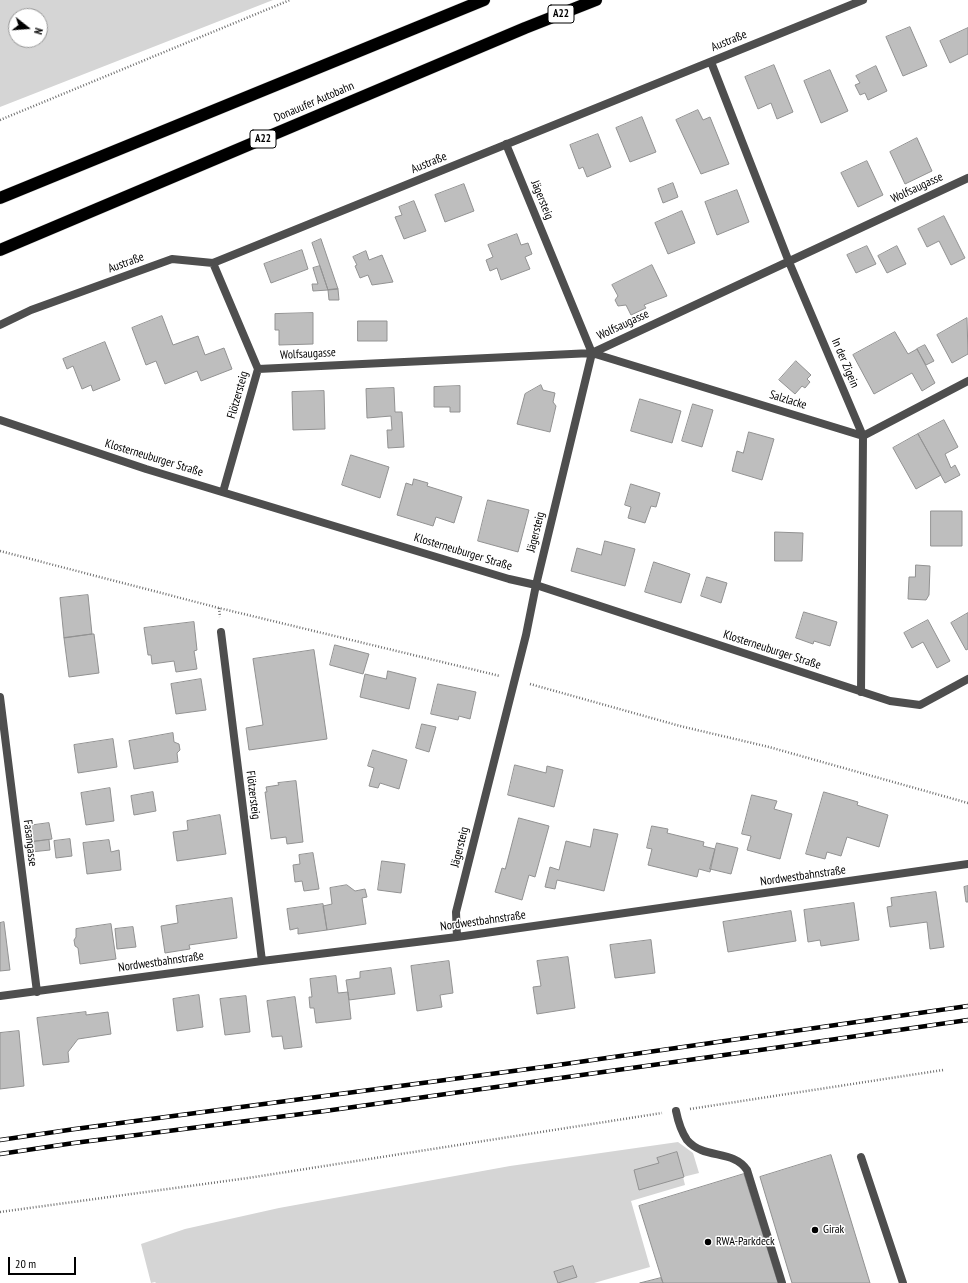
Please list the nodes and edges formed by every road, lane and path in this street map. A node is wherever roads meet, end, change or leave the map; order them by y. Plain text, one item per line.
1 (290, 0) edge
2 (484, 0) edge
3 (596, 0) edge
4 (863, 0) edge
5 (711, 62) junction
6 (0, 120) edge
7 (506, 144) junction
8 (968, 178) edge
9 (0, 198) edge
10 (0, 250) edge
11 (789, 262) junction
12 (213, 263) junction
13 (0, 325) edge
14 (592, 353) junction
15 (258, 369) junction
16 (968, 381) edge
17 (0, 420) edge
18 (863, 436) junction
19 (223, 492) junction
20 (0, 551) edge
21 (536, 585) junction
22 (221, 632) dead end
23 (968, 679) edge
24 (514, 680) junction
25 (861, 692) junction
26 (0, 697) edge
27 (968, 803) edge
28 (968, 864) edge
29 (457, 937) junction
30 (262, 960) junction
31 (37, 992) junction
32 (0, 996) edge
33 (943, 1070) dead end
34 (676, 1111) junction
35 (861, 1157) dead end
36 (0, 1212) edge
37 (782, 1283) edge
38 (903, 1283) edge

1 - 6 path
2 - 9 highway
3 - 10 highway, Donauufer Autobahn / A22
4 - 5 street, Austraße
5 - 7 street, Austraße
5 - 11 street, In der Zigein
7 - 12 street, Austraße
7 - 14 street, Jägersteig
8 - 11 street, Wolfsaugasse
11 - 14 street, Wolfsaugasse
11 - 18 street, In der Zigein
12 - 13 street, Austraße
12 - 15 street, Flötzersteig
14 - 15 street, Wolfsaugasse
14 - 18 street, Salzlacke
14 - 21 street, Jägersteig
15 - 19 street, Flötzersteig
16 - 18 street
17 - 19 street, Klosterneuburger Straße
18 - 25 street, In der Zigein
19 - 21 street, Klosterneuburger Straße
20 - 24 path
21 - 24 street, Jägersteig
21 - 25 street, Klosterneuburger Straße
22 - 30 street, Flötzersteig
23 - 25 street, Klosterneuburger Straße
24 - 27 path
24 - 29 street, Jägersteig
26 - 31 street, Fasangasse
28 - 29 street, Nordwestbahnstraße
29 - 30 street, Nordwestbahnstraße
30 - 31 street, Nordwestbahnstraße
31 - 32 street, Nordwestbahnstraße
33 - 34 path
34 - 36 path
34 - 37 street
35 - 38 street

